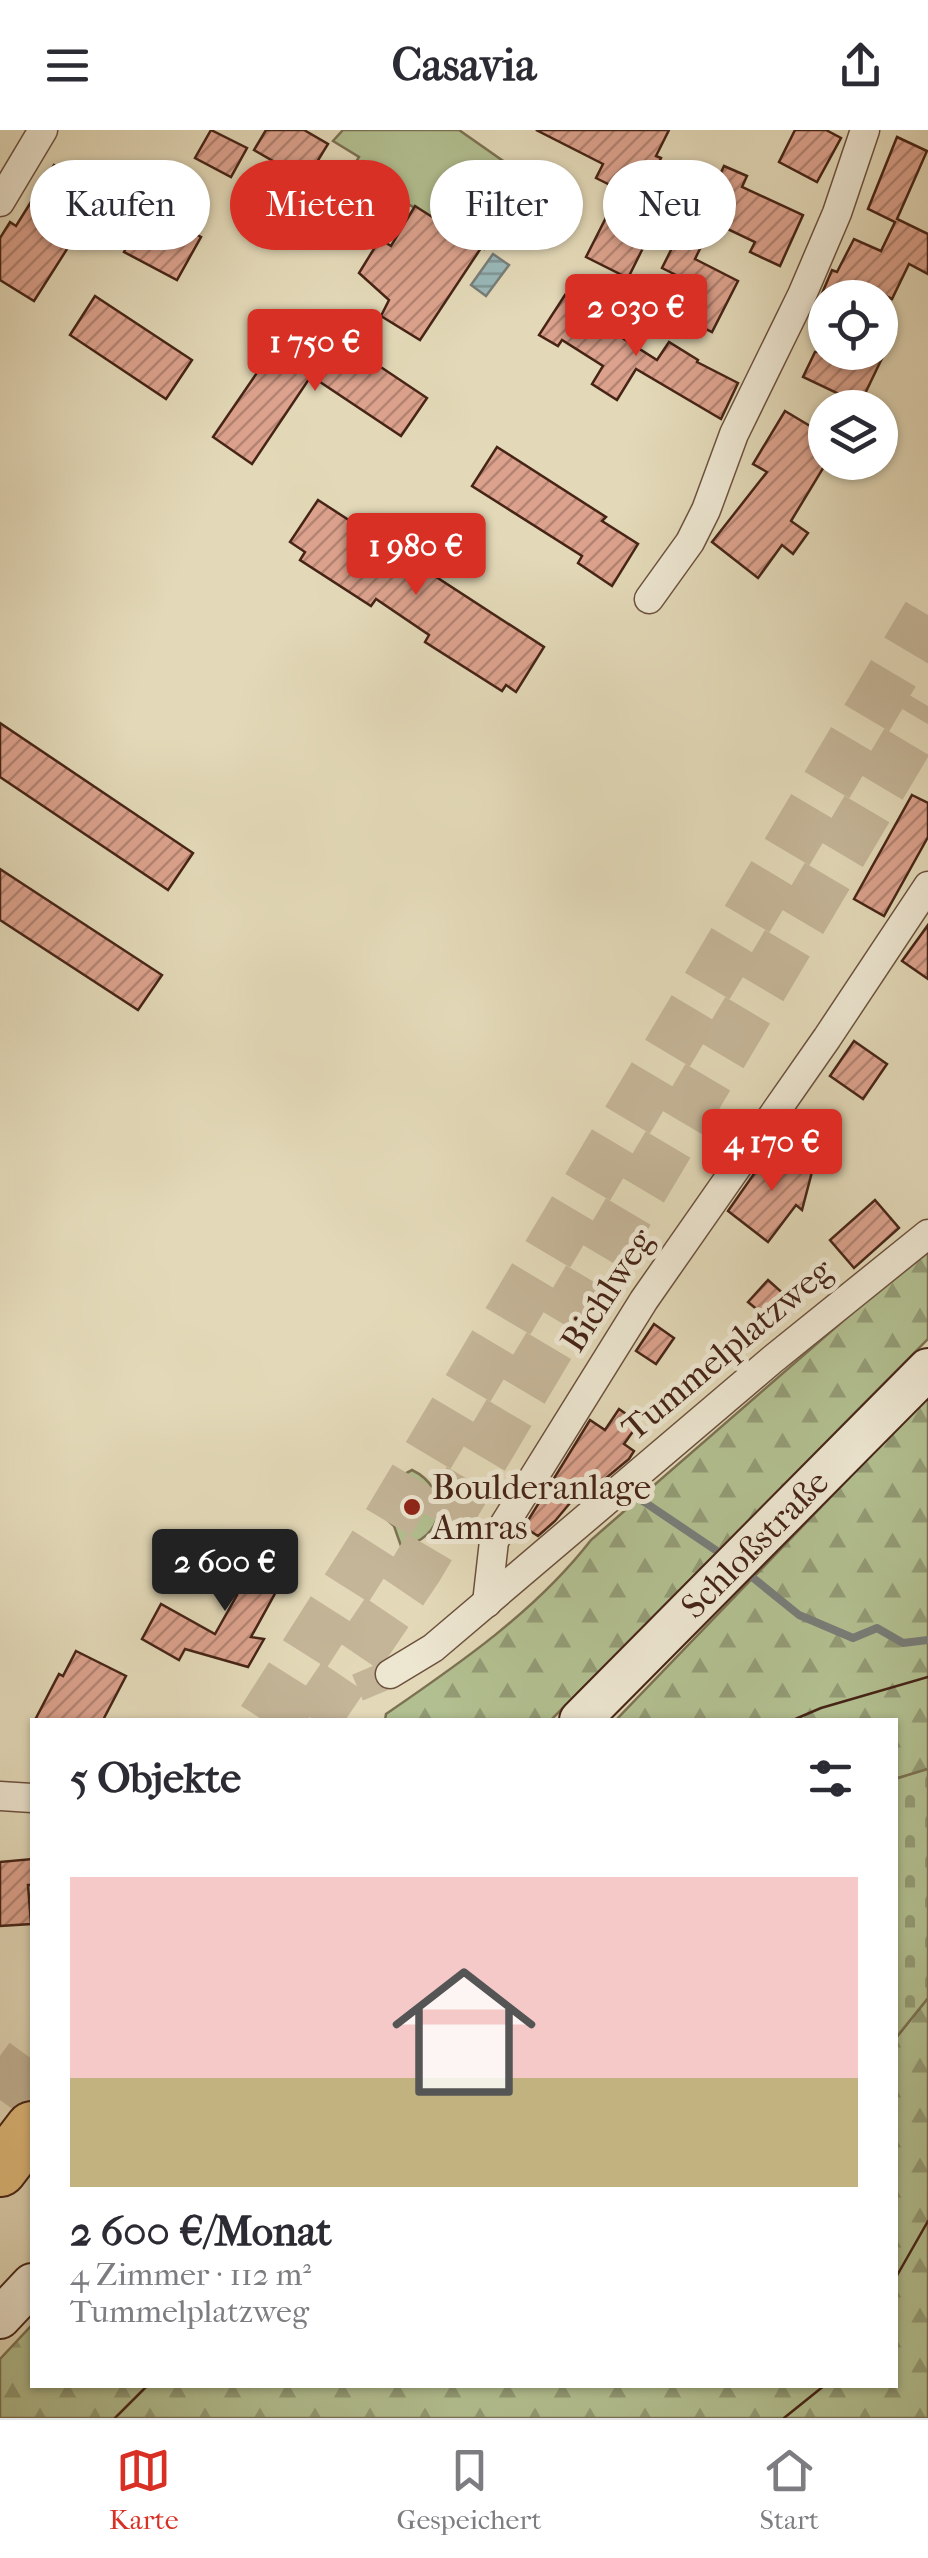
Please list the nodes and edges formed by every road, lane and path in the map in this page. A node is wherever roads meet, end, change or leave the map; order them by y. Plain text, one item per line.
1 (43, 130) edge
2 (864, 130) edge
3 (0, 202) edge
4 (649, 598) dead end
5 (928, 886) edge
6 (928, 1234) edge
7 (928, 1368) edge
8 (487, 1603) junction
9 (390, 1674) tunnel mouth
10 (582, 1718) edge
11 (0, 1796) edge
12 (30, 1798) edge
13 (30, 2131) edge
14 (0, 2170) edge
15 (30, 2286) edge
16 (0, 2318) edge

1 - 3 street
2 - 4 street
5 - 8 street, Bichlweg
6 - 8 street, Tummelplatzweg
7 - 10 main road, Schloßstraße
8 - 9 street, Tummelplatzweg
11 - 12 street
13 - 14 highway
15 - 16 main road

